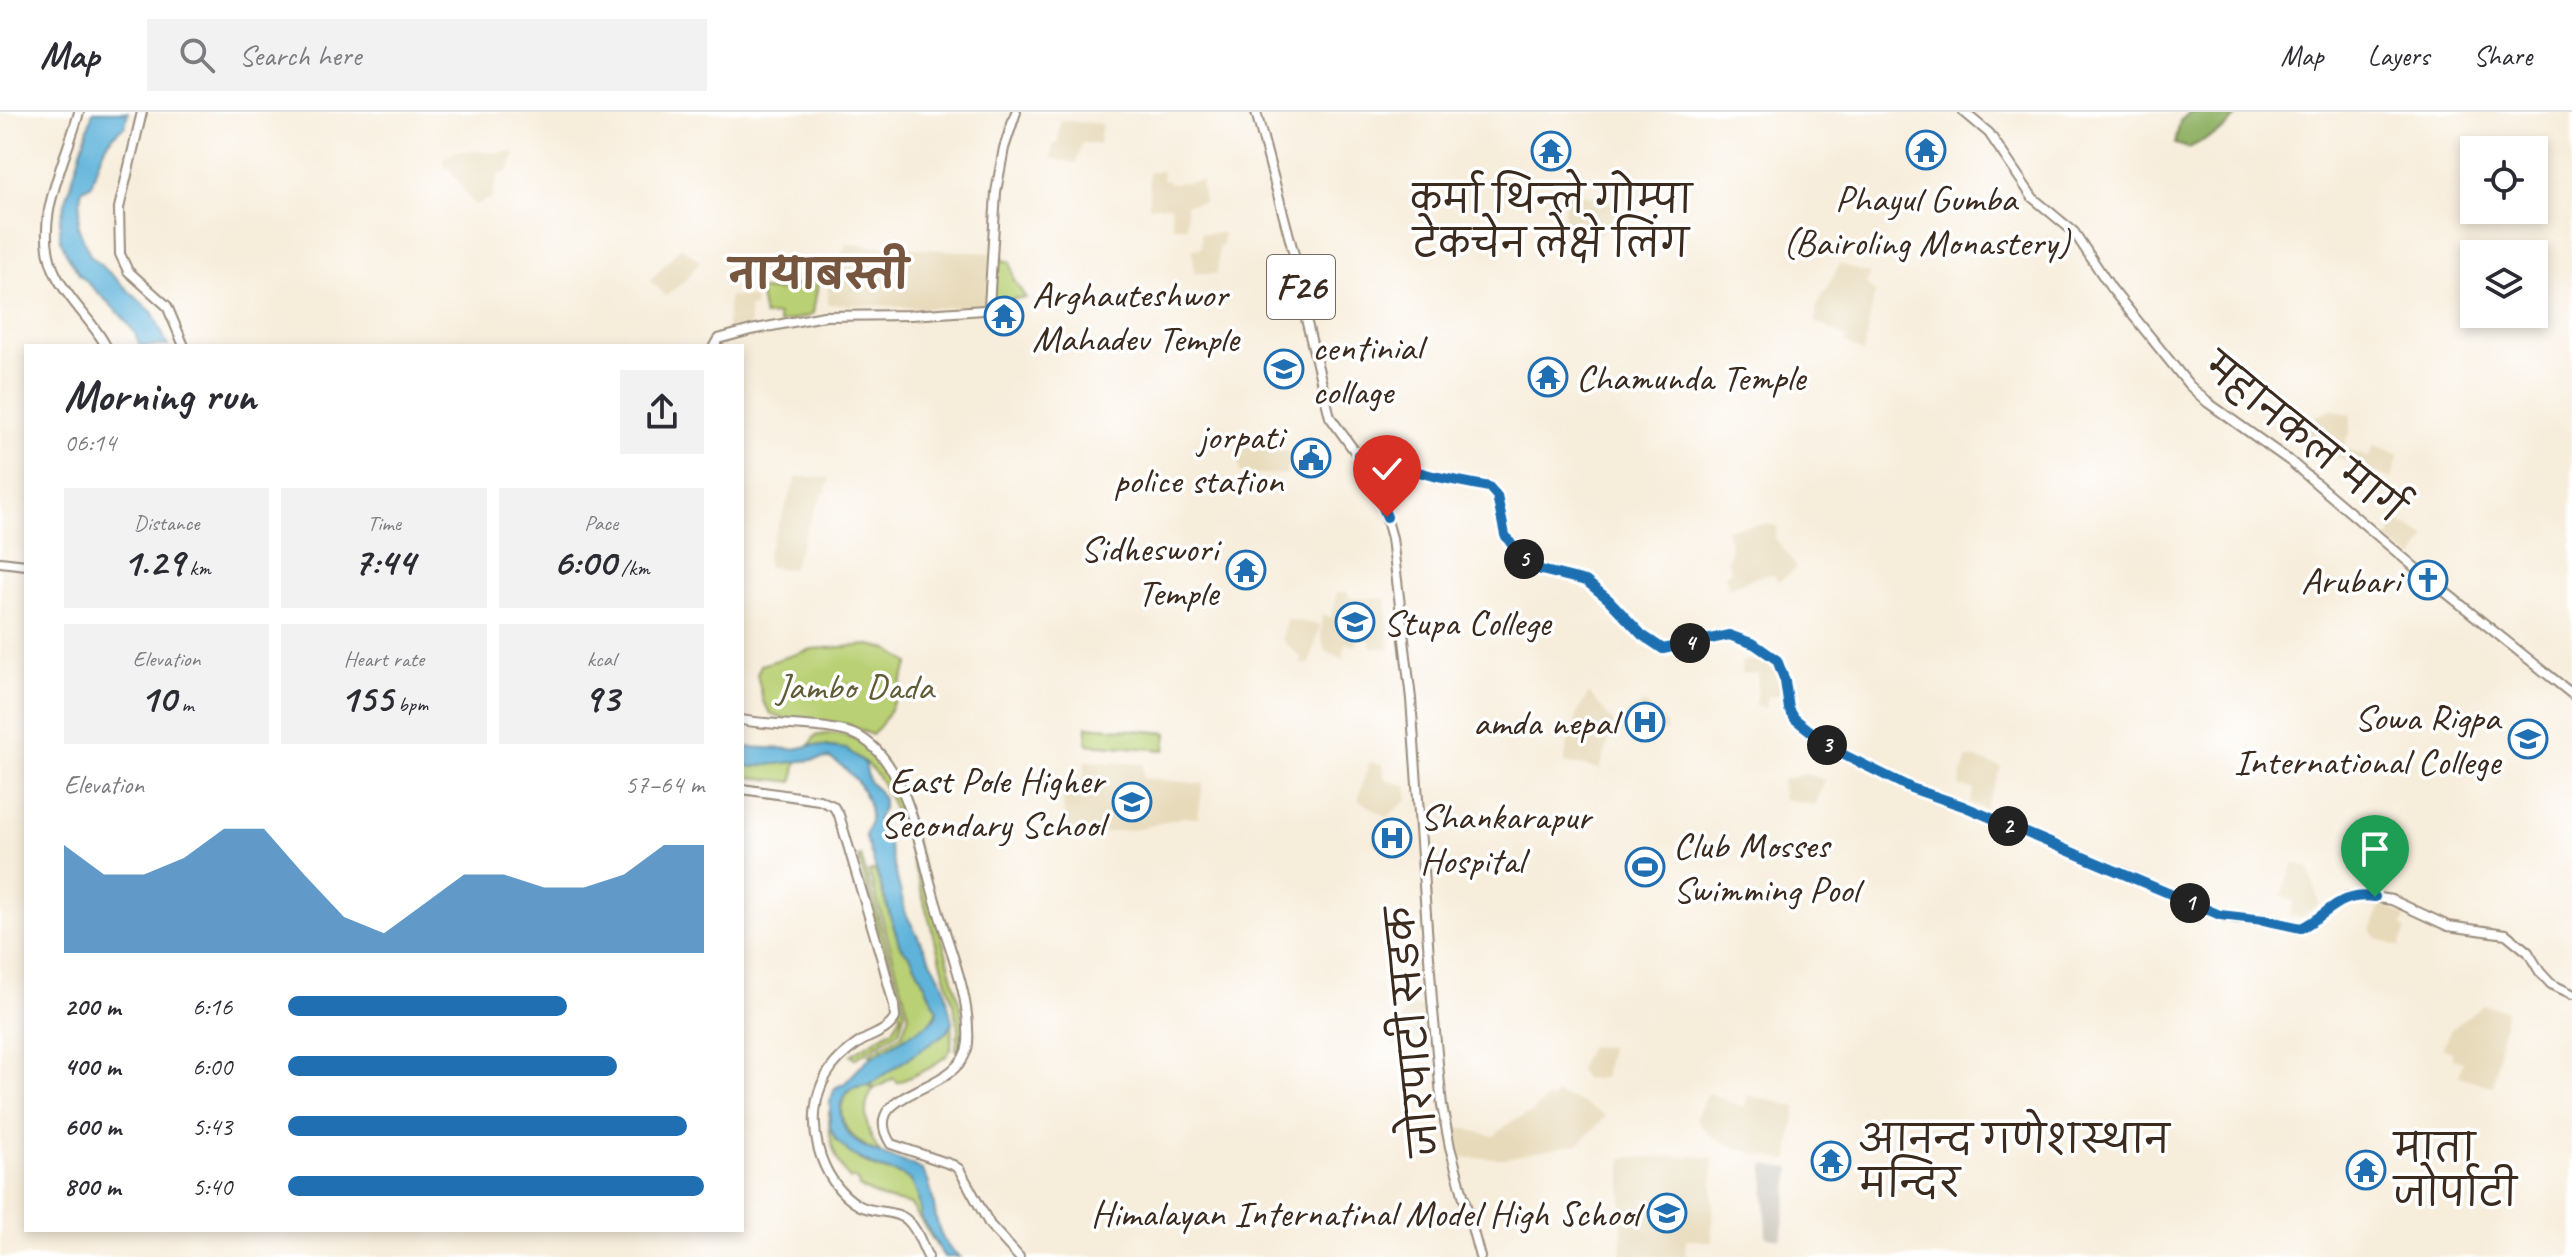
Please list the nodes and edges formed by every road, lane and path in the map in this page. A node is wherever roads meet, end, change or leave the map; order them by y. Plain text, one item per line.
1 (79, 112) edge
2 (142, 112) edge
3 (1016, 112) edge
4 (1256, 112) edge
5 (1964, 112) edge
6 (105, 344) edge
7 (183, 344) edge
8 (715, 344) edge
9 (1358, 455) junction
10 (0, 562) edge
11 (24, 565) edge
12 (2572, 694) edge
13 (744, 720) edge
14 (744, 789) edge
15 (2572, 994) edge
16 (928, 1257) edge
17 (1019, 1257) edge
18 (1480, 1257) edge

1 - 6 main road
2 - 7 main road
3 - 8 main road
4 - 9 main road, F26
5 - 12 main road, महानकल मार्ग
9 - 15 main road
9 - 18 main road, जोरपाटी सडक / F26
10 - 11 main road
13 - 17 main road
14 - 16 main road

